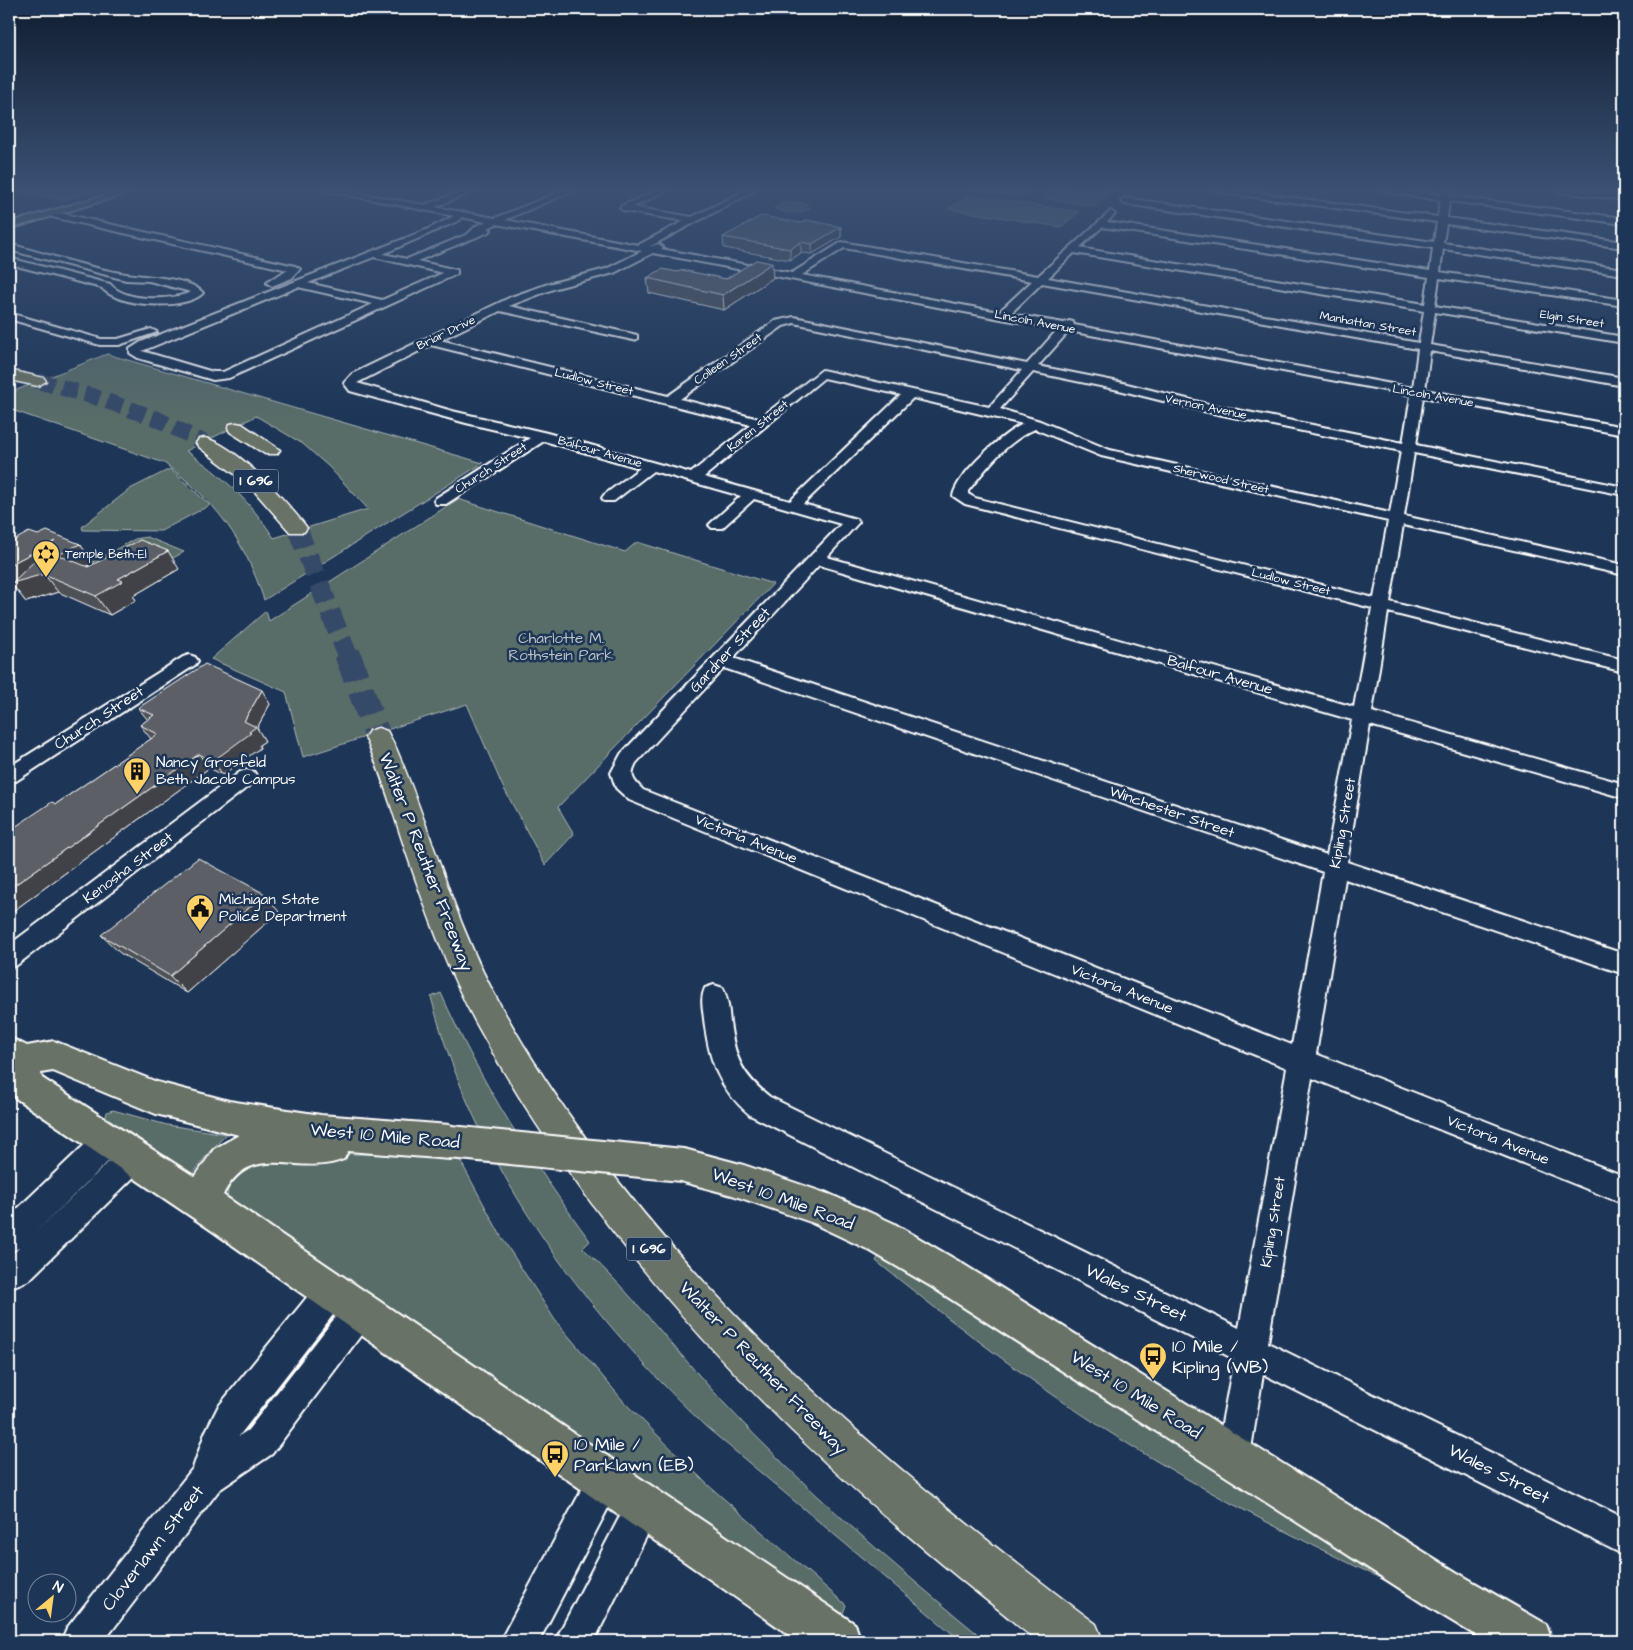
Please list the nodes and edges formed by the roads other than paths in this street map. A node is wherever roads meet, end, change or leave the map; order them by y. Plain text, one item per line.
1 (32, 267) edge
2 (87, 267) edge
3 (285, 267) edge
4 (340, 267) edge
5 (430, 267) edge
6 (619, 267) edge
7 (750, 267) edge
8 (808, 267) edge
9 (966, 267) edge
10 (1054, 267) edge
11 (1175, 267) edge
12 (1382, 267) edge
13 (1435, 267) edge
14 (1588, 267) edge
15 (1624, 272) edge
16 (795, 275) junction
17 (1434, 275) junction
18 (1040, 280) junction
19 (297, 284) junction
20 (1624, 303) edge
21 (385, 304) junction
22 (498, 306) junction
23 (1429, 309) junction
24 (1004, 314) junction
25 (9, 316) edge
26 (788, 320) joint
27 (1067, 326) junction
28 (633, 337) dead end
29 (1624, 340) edge
30 (428, 341) junction
31 (1424, 348) junction
32 (1030, 368) junction
33 (9, 374) edge
34 (822, 374) joint
35 (38, 381) tunnel mouth
36 (1624, 382) edge
37 (350, 384) joint
38 (1418, 390) junction
39 (910, 393) junction
40 (670, 401) junction
41 (992, 411) junction
42 (760, 424) junction
43 (1035, 424) junction
44 (1624, 425) edge
45 (236, 428) dead end
46 (1624, 431) edge
47 (542, 436) junction
48 (205, 443) tunnel mouth
49 (1408, 448) junction
50 (270, 450) dead end
51 (651, 466) junction
52 (694, 478) junction
53 (1624, 491) edge
54 (751, 494) junction
55 (609, 498) dead end
56 (441, 501) dead end
57 (793, 506) junction
58 (1396, 518) junction
59 (851, 522) joint
60 (717, 525) dead end
61 (296, 528) tunnel mouth
62 (815, 559) junction
63 (1624, 570) edge
64 (1381, 605) junction
65 (720, 660) junction
66 (189, 661) dead end
67 (1624, 666) edge
68 (1362, 716) junction
69 (378, 737) tunnel mouth
70 (9, 776) edge
71 (247, 777) dead end
72 (622, 783) joint
73 (1624, 791) edge
74 (1335, 867) junction
75 (9, 958) edge
76 (1624, 964) edge
77 (714, 996) dead end
78 (16, 1056) edge
79 (1301, 1061) junction
80 (450, 1142) junction
81 (122, 1149) junction
82 (1624, 1190) edge
83 (201, 1202) junction
84 (9, 1237) edge
85 (9, 1273) edge
86 (346, 1302) junction
87 (1252, 1351) junction
88 (1233, 1455) junction
89 (605, 1481) junction
90 (643, 1507) junction
91 (1624, 1537) edge
92 (80, 1641) edge
93 (518, 1641) edge
94 (574, 1641) edge
95 (838, 1641) edge
96 (1079, 1641) edge
97 (1529, 1641) edge

1 - 2 street
3 - 25 street
4 - 19 street
5 - 21 street
6 - 22 street, Briar Drive
7 - 16 street, Lincoln Avenue
8 - 16 street, Manhattan Street
9 - 18 street, Manhattan Street
10 - 18 street
11 - 23 street, Elgin Street
12 - 17 street
13 - 17 street, Kipling Street
14 - 15 street
16 - 24 street, Lincoln Avenue
17 - 20 street
17 - 23 street, Kipling Street
18 - 24 street
18 - 31 street, Manhattan Street
19 - 21 street
19 - 21 street
22 - 28 street
22 - 30 street, Briar Drive
23 - 29 street, Elgin Street
23 - 31 street, Kipling Street
24 - 27 street, Lincoln Avenue
26 - 32 street, Vernon Avenue
26 - 40 street, Colleen Street
27 - 32 street
27 - 38 street, Lincoln Avenue
30 - 37 street, Briar Drive
30 - 40 street, Ludlow Street
31 - 36 street, Manhattan Street
31 - 38 street, Kipling Street
32 - 41 street
32 - 49 street, Vernon Avenue
33 - 35 highway
34 - 39 street, Sherwood Street
34 - 42 street, Karen Street
37 - 47 street, Balfour Avenue
38 - 44 street, Lincoln Avenue
38 - 46 street, Lincoln Avenue
38 - 49 street, Kipling Street
39 - 41 street, Sherwood Street
39 - 57 street
40 - 42 street, Ludlow Street
41 - 43 street, Sherwood Street
42 - 52 street, Karen Street
43 - 58 street, Sherwood Street
43 - 64 street, Ludlow Street
45 - 50 highway, I 696
47 - 51 street, Balfour Avenue
47 - 56 street, Church Street
48 - 61 highway, I 696
49 - 53 street, Vernon Avenue
49 - 58 street, Kipling Street
51 - 52 street, Balfour Avenue
51 - 55 street
52 - 54 street, Balfour Avenue
54 - 57 street, Balfour Avenue
54 - 60 street
57 - 59 street, Balfour Avenue
58 - 63 street, Sherwood Street
58 - 64 street, Kipling Street
59 - 62 street, Gardner Street
62 - 65 street, Gardner Street
62 - 68 street, Balfour Avenue
64 - 67 street, Ludlow Street
64 - 68 street, Kipling Street
65 - 72 street, Gardner Street
65 - 74 street, Winchester Street
66 - 70 street, Church Street
68 - 73 street, Balfour Avenue
68 - 74 street, Kipling Street
69 - 96 highway, Walter P Reuther Freeway / I 696
71 - 75 street, Kenosha Street
72 - 79 street, Victoria Avenue
74 - 76 street, Winchester Street
74 - 79 street, Kipling Street
77 - 87 street, Wales Street
78 - 80 main road, West 10 Mile Road
78 - 81 main road, West 10 Mile Road
79 - 82 street, Victoria Avenue
79 - 87 street, Kipling Street
80 - 83 main road
80 - 88 main road, West 10 Mile Road, bridge
81 - 83 main road, West 10 Mile Road
81 - 84 street
81 - 85 street
83 - 86 main road, West 10 Mile Road
86 - 89 main road, West 10 Mile Road
86 - 92 street, Cloverlawn Street
87 - 88 street, Kipling Street
87 - 91 street, Wales Street
88 - 97 main road, West 10 Mile Road
89 - 90 main road, West 10 Mile Road
89 - 93 street
90 - 94 street
90 - 95 main road, West 10 Mile Road

